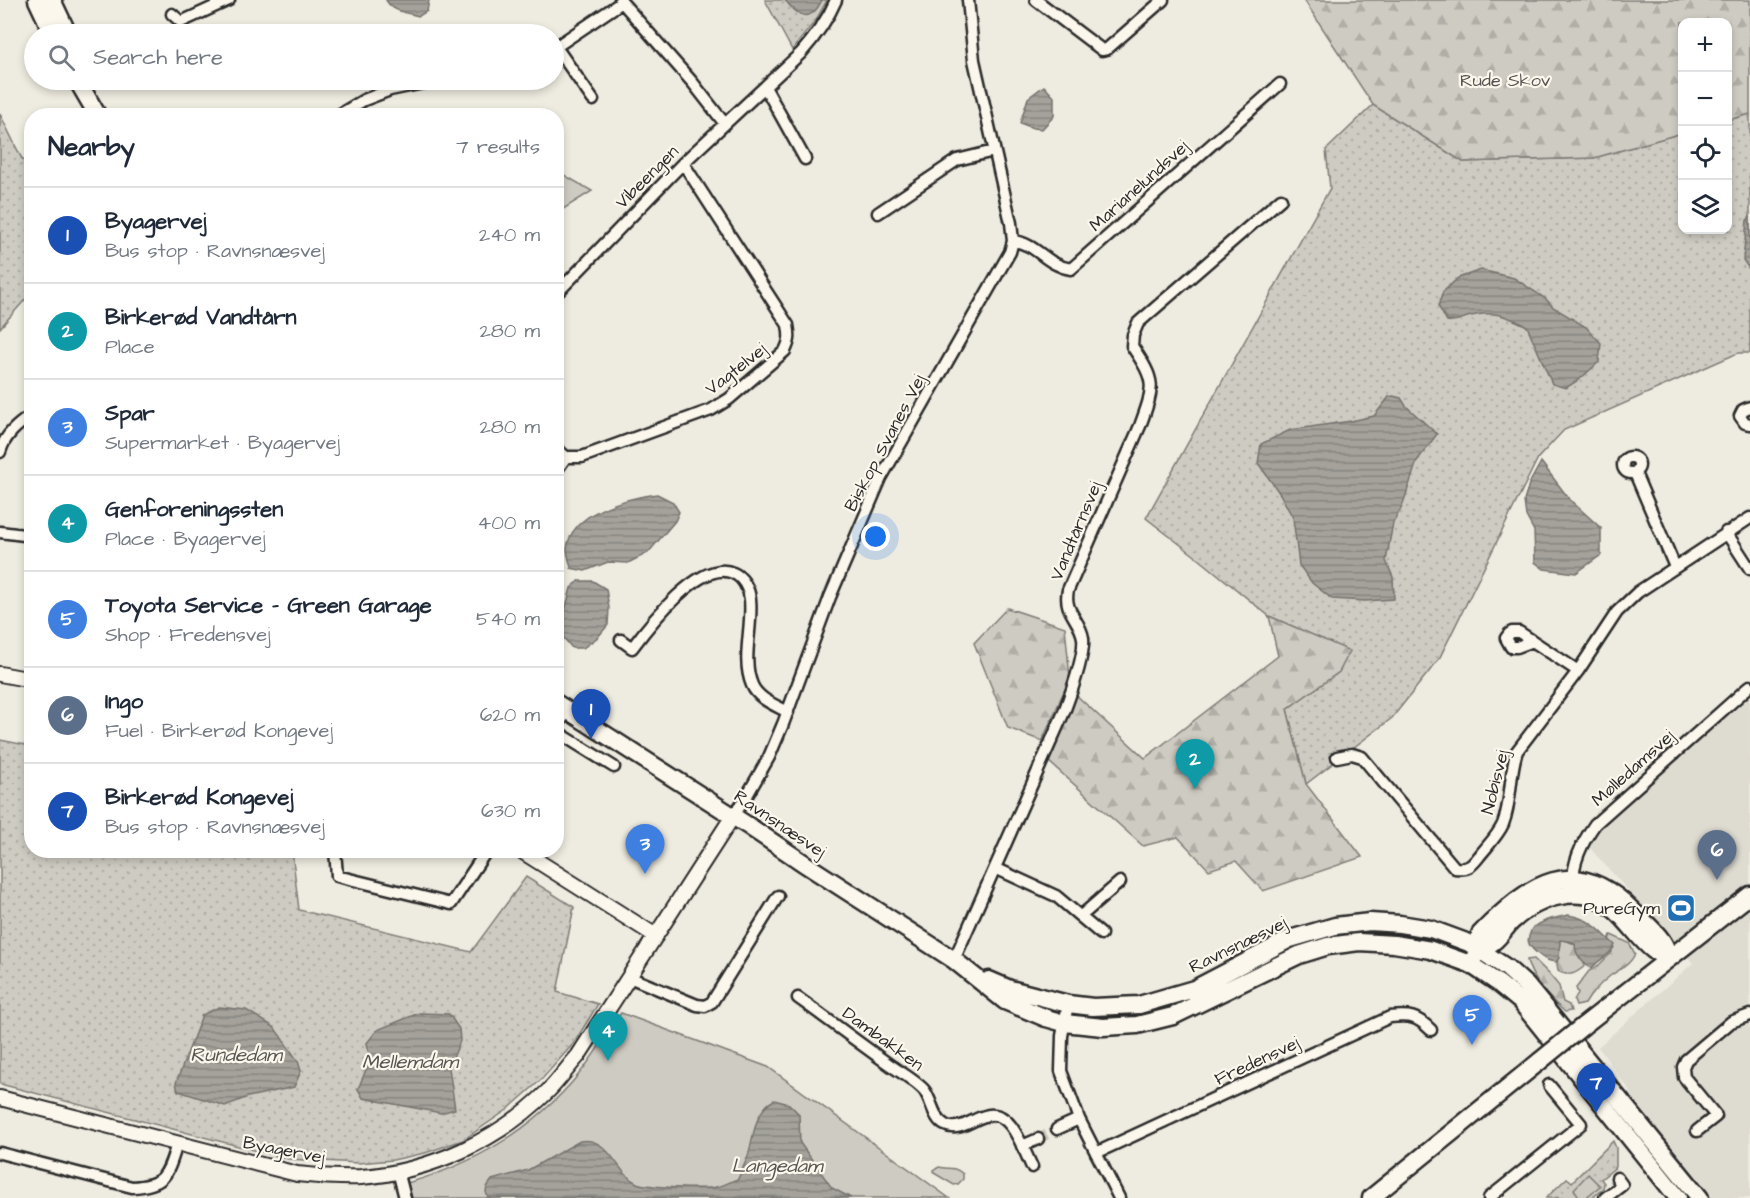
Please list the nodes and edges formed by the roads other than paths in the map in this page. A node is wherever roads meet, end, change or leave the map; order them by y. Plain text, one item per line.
1 (37, 0) edge
2 (52, 0) edge
3 (229, 0) edge
4 (836, 0) edge
5 (968, 0) edge
6 (1036, 0) edge
7 (1163, 0) edge
8 (621, 1) edge
9 (172, 14) dead end
10 (48, 24) edge
11 (63, 24) edge
12 (564, 42) edge
13 (564, 60) edge
14 (1280, 84) dead end
15 (765, 87) junction
16 (83, 90) edge
17 (93, 90) edge
18 (390, 90) edge
19 (593, 100) dead end
20 (95, 108) edge
21 (98, 108) edge
22 (350, 108) edge
23 (725, 124) junction
24 (994, 151) junction
25 (805, 159) dead end
26 (683, 163) junction
27 (1281, 199) dead end
28 (878, 213) dead end
29 (1013, 240) junction
30 (564, 286) edge
31 (1750, 407) edge
32 (24, 420) edge
33 (1750, 424) edge
34 (0, 452) edge
35 (566, 457) joint
36 (564, 460) edge
37 (1635, 473) dead end
38 (1750, 518) edge
39 (0, 532) edge
40 (1726, 532) junction
41 (24, 535) edge
42 (1675, 567) junction
43 (1750, 569) edge
44 (621, 640) dead end
45 (1533, 641) dead end
46 (1578, 671) junction
47 (0, 674) edge
48 (24, 678) edge
49 (1750, 686) edge
50 (564, 708) edge
51 (788, 712) junction
52 (564, 734) edge
53 (1337, 757) dead end
54 (614, 767) dead end
55 (733, 816) junction
56 (335, 858) edge
57 (483, 858) edge
58 (533, 858) edge
59 (994, 868) junction
60 (1120, 882) dead end
61 (1573, 886) junction
62 (1750, 895) edge
63 (778, 896) dead end
64 (1081, 916) junction
65 (1101, 934) dead end
66 (656, 936) junction
67 (1480, 950) junction
68 (1670, 958) junction
69 (954, 960) junction
70 (1470, 964) junction
71 (969, 971) junction
72 (629, 977) junction
73 (798, 998) dead end
74 (1068, 1004) junction
75 (1750, 1015) edge
76 (1064, 1023) junction
77 (1431, 1030) dead end
78 (1549, 1085) dead end
79 (0, 1098) edge
80 (1079, 1119) junction
81 (1057, 1129) tunnel mouth
82 (1697, 1131) dead end
83 (1038, 1139) tunnel mouth
84 (177, 1144) junction
85 (1022, 1146) junction
86 (0, 1153) edge
87 (1096, 1153) junction
88 (1032, 1167) dead end
89 (398, 1171) junction
90 (1617, 1178) dead end
91 (405, 1198) edge
92 (1119, 1198) edge
93 (1371, 1198) edge
94 (1489, 1198) edge
95 (1605, 1198) edge
96 (1678, 1198) edge
97 (1700, 1198) edge

1 - 10 main road
2 - 11 main road
3 - 9 street
4 - 15 street, Vibeengen
5 - 24 street
6 - 7 street
8 - 12 street
8 - 23 street
13 - 19 street
14 - 29 street, Marianelundsvej
15 - 23 street, Vibeengen
15 - 25 street
16 - 20 main road
17 - 21 main road
18 - 22 street
23 - 26 street, Vibeengen
24 - 28 street
24 - 29 street
26 - 30 street, Vibeengen
26 - 35 street, Vagtelvej
27 - 59 street, Vandtårnsvej
29 - 51 street, Biskop Svanes Vej
31 - 33 street
32 - 34 street
35 - 36 street
37 - 42 street
38 - 40 street, Nobisvej
39 - 41 street
40 - 42 street, Nobisvej
40 - 43 street
42 - 46 street, Nobisvej
44 - 51 street
45 - 46 street
46 - 53 street, Nobisvej
47 - 48 street
49 - 61 street, Mølledamsvej
50 - 55 main road, Ravnsnæsvej
51 - 55 street, Biskop Svanes Vej
52 - 54 street, Ravnsnæsvej
55 - 66 street, Byagervej
55 - 69 main road, Ravnsnæsvej
56 - 57 street
58 - 66 street
59 - 64 street
59 - 69 street, Vandtårnsvej
60 - 64 street
61 - 67 main road
61 - 68 main road
62 - 68 main road
63 - 72 street
64 - 65 street
66 - 72 street, Byagervej
67 - 70 main road
67 - 74 main road, Ravnsnæsvej
67 - 97 main road, Ravnsnæsvej
68 - 93 main road, bridge
69 - 71 main road, Ravnsnæsvej
70 - 76 main road, Ravnsnæsvej
70 - 96 main road, Ravnsnæsvej
71 - 74 main road, Ravnsnæsvej
71 - 76 main road, Ravnsnæsvej
72 - 89 street, Byagervej
73 - 85 street, Dambakken
74 - 76 street
75 - 82 street
76 - 80 street
77 - 87 street, Fredensvej
78 - 94 street
79 - 84 street, Byagervej
80 - 81 street
80 - 87 street
83 - 85 street
84 - 86 street
84 - 89 street, Byagervej
85 - 88 street, Dambakken
87 - 92 street
89 - 91 street
90 - 95 street

